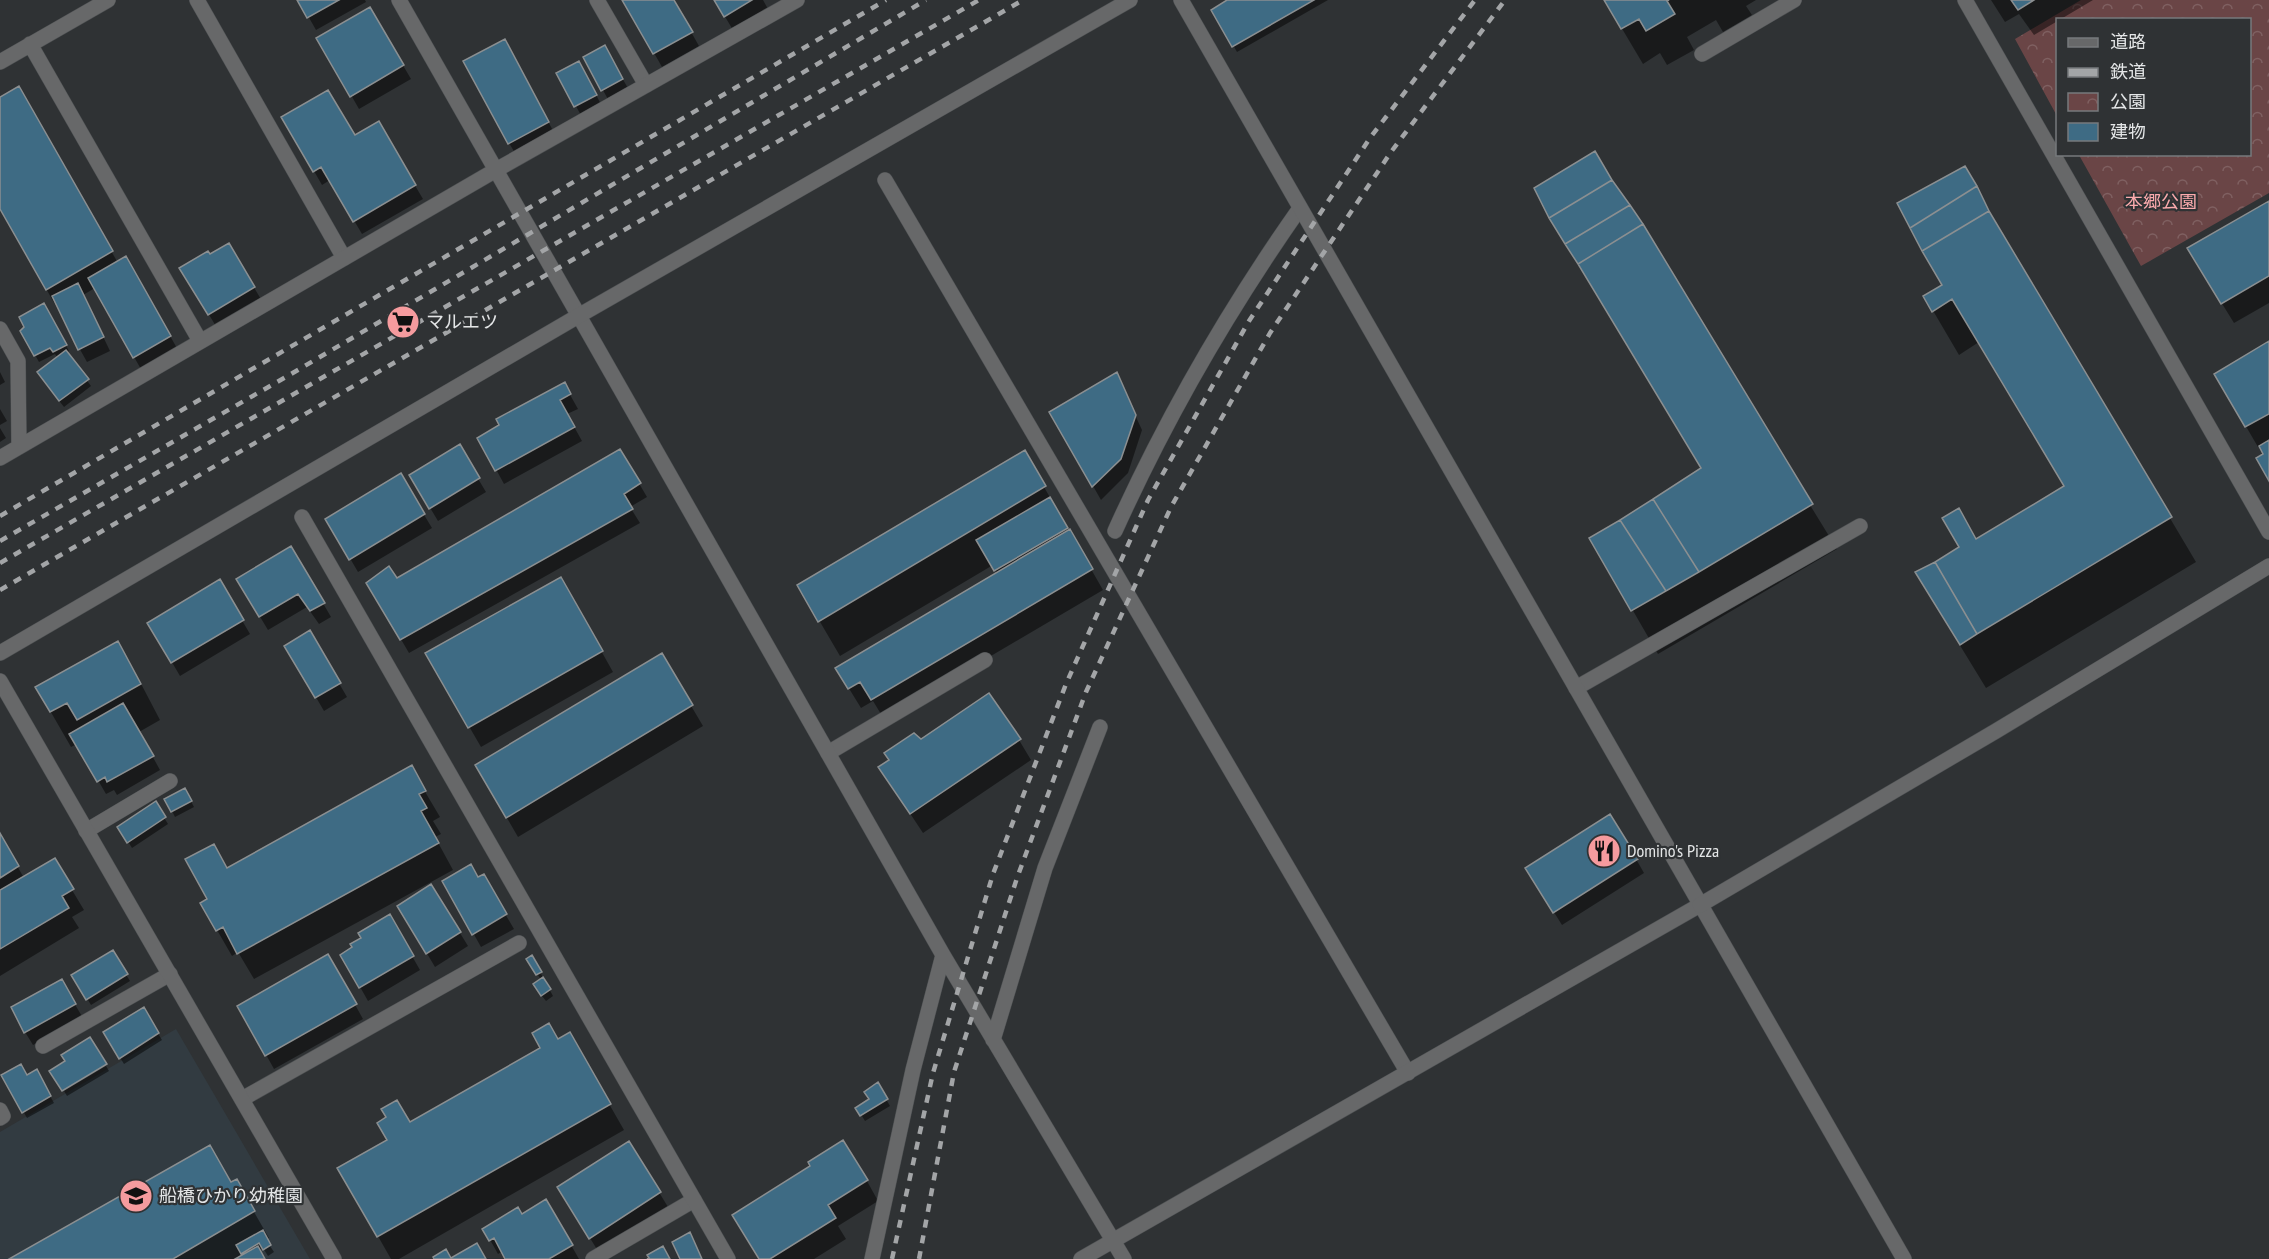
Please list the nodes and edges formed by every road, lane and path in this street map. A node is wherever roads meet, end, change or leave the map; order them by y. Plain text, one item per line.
1 (108, 0) edge
2 (197, 0) edge
3 (399, 0) edge
4 (597, 0) edge
5 (1130, 0) edge
6 (1181, 0) edge
7 (1794, 0) edge
8 (1965, 0) edge
9 (793, 1) edge
10 (30, 44) junction
11 (1702, 54) dead end
12 (0, 62) edge
13 (646, 84) junction
14 (496, 170) junction
15 (885, 180) dead end
16 (1300, 208) junction
17 (344, 258) junction
18 (580, 315) junction
19 (0, 329) edge
20 (200, 341) junction
21 (19, 447) junction
22 (0, 458) edge
23 (302, 517) dead end
24 (1860, 526) dead end
25 (1115, 531) dead end
26 (2269, 532) edge
27 (2269, 566) edge
28 (0, 653) edge
29 (985, 660) dead end
30 (0, 681) edge
31 (1576, 688) junction
32 (1100, 727) dead end
33 (828, 753) junction
34 (170, 781) dead end
35 (86, 831) junction
36 (1700, 905) junction
37 (519, 943) dead end
38 (943, 955) junction
39 (170, 974) junction
40 (993, 1040) junction
41 (43, 1046) dead end
42 (1408, 1073) junction
43 (242, 1099) junction
44 (0, 1110) edge
45 (0, 1118) edge
46 (694, 1200) junction
47 (1113, 1240) junction
48 (334, 1259) edge
49 (593, 1259) edge
50 (728, 1259) edge
51 (872, 1259) edge
52 (1081, 1259) edge
53 (1124, 1259) edge
54 (1904, 1259) edge

1 - 10 street
2 - 17 street
3 - 14 street
4 - 13 street
5 - 18 street
6 - 16 street
7 - 11 street
8 - 26 street
9 - 13 street
10 - 12 street
10 - 20 street
13 - 14 street
14 - 17 street
14 - 18 street
15 - 42 street
16 - 25 street
16 - 31 street
17 - 20 street
18 - 28 street
18 - 33 street
19 - 21 street
20 - 21 street
21 - 22 street
23 - 46 street
24 - 31 street
27 - 36 street
29 - 33 street
30 - 35 street
31 - 36 street
32 - 40 street
33 - 38 street
34 - 35 street
35 - 39 street
36 - 42 street
36 - 54 street
37 - 43 street
38 - 40 street
38 - 51 street
39 - 41 street
39 - 43 street
40 - 47 street
42 - 47 street
43 - 48 street
44 - 45 street
46 - 49 street
46 - 50 street
47 - 52 street
47 - 53 street

